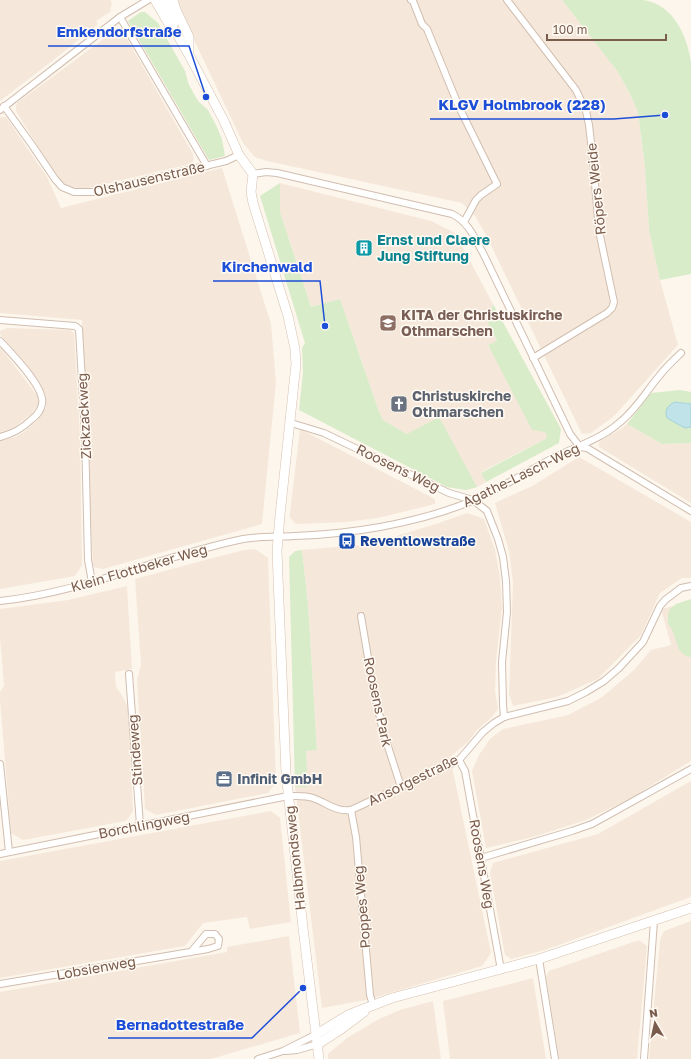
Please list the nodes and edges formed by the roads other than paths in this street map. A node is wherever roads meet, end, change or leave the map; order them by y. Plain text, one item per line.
1 (148, 0) edge
2 (155, 0) edge
3 (164, 0) edge
4 (173, 0) edge
5 (411, 0) edge
6 (507, 0) edge
7 (120, 17) junction
8 (177, 34) junction
9 (189, 55) junction
10 (2, 108) edge
11 (239, 155) junction
12 (207, 166) junction
13 (253, 174) junction
14 (464, 222) junction
15 (0, 320) edge
16 (0, 341) edge
17 (681, 353) dead end
18 (533, 358) junction
19 (290, 422) junction
20 (0, 437) edge
21 (580, 446) junction
22 (474, 500) junction
23 (691, 511) edge
24 (278, 537) junction
25 (92, 582) junction
26 (691, 586) edge
27 (0, 601) edge
28 (361, 616) dead end
29 (129, 674) dead end
30 (504, 717) junction
31 (459, 760) junction
32 (0, 764) edge
33 (691, 769) edge
34 (401, 787) junction
35 (288, 796) junction
36 (351, 810) junction
37 (140, 825) junction
38 (9, 852) junction
39 (0, 854) edge
40 (481, 858) junction
41 (691, 908) edge
42 (654, 921) junction
43 (191, 952) dead end
44 (539, 959) junction
45 (501, 970) junction
46 (0, 984) edge
47 (373, 1005) junction
48 (316, 1034) junction
49 (318, 1044) junction
50 (283, 1051) junction
51 (258, 1059) edge
52 (319, 1059) edge
53 (555, 1059) edge
54 (644, 1059) edge

1 - 7 street
2 - 8 street
3 - 8 street
4 - 9 street
5 - 14 street
6 - 18 street, Röpers Weide
7 - 10 street
7 - 12 street
8 - 9 street
9 - 11 street
10 - 12 street, Olshausenstraße
11 - 12 street, Olshausenstraße
11 - 13 street
13 - 14 street
13 - 19 street
14 - 18 street
15 - 25 street, Zickzackweg
16 - 20 street
17 - 21 street, Agathe-Lasch-Weg
18 - 21 street
19 - 22 street, Roosens Weg
19 - 24 street
21 - 22 street, Agathe-Lasch-Weg
21 - 23 street
22 - 24 street, Agathe-Lasch-Weg
22 - 30 street, Roosens Weg
24 - 25 street, Klein Flottbeker Weg
24 - 35 street, Halbmondsweg
25 - 27 street, Klein Flottbeker Weg
26 - 30 street, Ansorgestraße
28 - 34 street, Roosens Park
29 - 37 street, Stindeweg
30 - 31 street, Ansorgestraße
31 - 34 street, Ansorgestraße
31 - 40 street, Roosens Weg
32 - 38 street
33 - 40 street
34 - 36 street, Ansorgestraße
35 - 36 street, Ansorgestraße
35 - 37 street, Borchlingweg
35 - 48 street, Halbmondsweg
36 - 47 street, Poppes Weg
37 - 38 street, Borchlingweg
38 - 39 street, Borchlingweg
40 - 45 street, Roosens Weg
41 - 42 street
42 - 44 street
42 - 54 street
43 - 46 street, Lobsienweg
44 - 45 street
44 - 53 street
45 - 47 street
47 - 48 street
47 - 49 street
48 - 49 street, Halbmondsweg
48 - 50 street
49 - 50 street
49 - 52 street, Halbmondsweg
50 - 51 street

